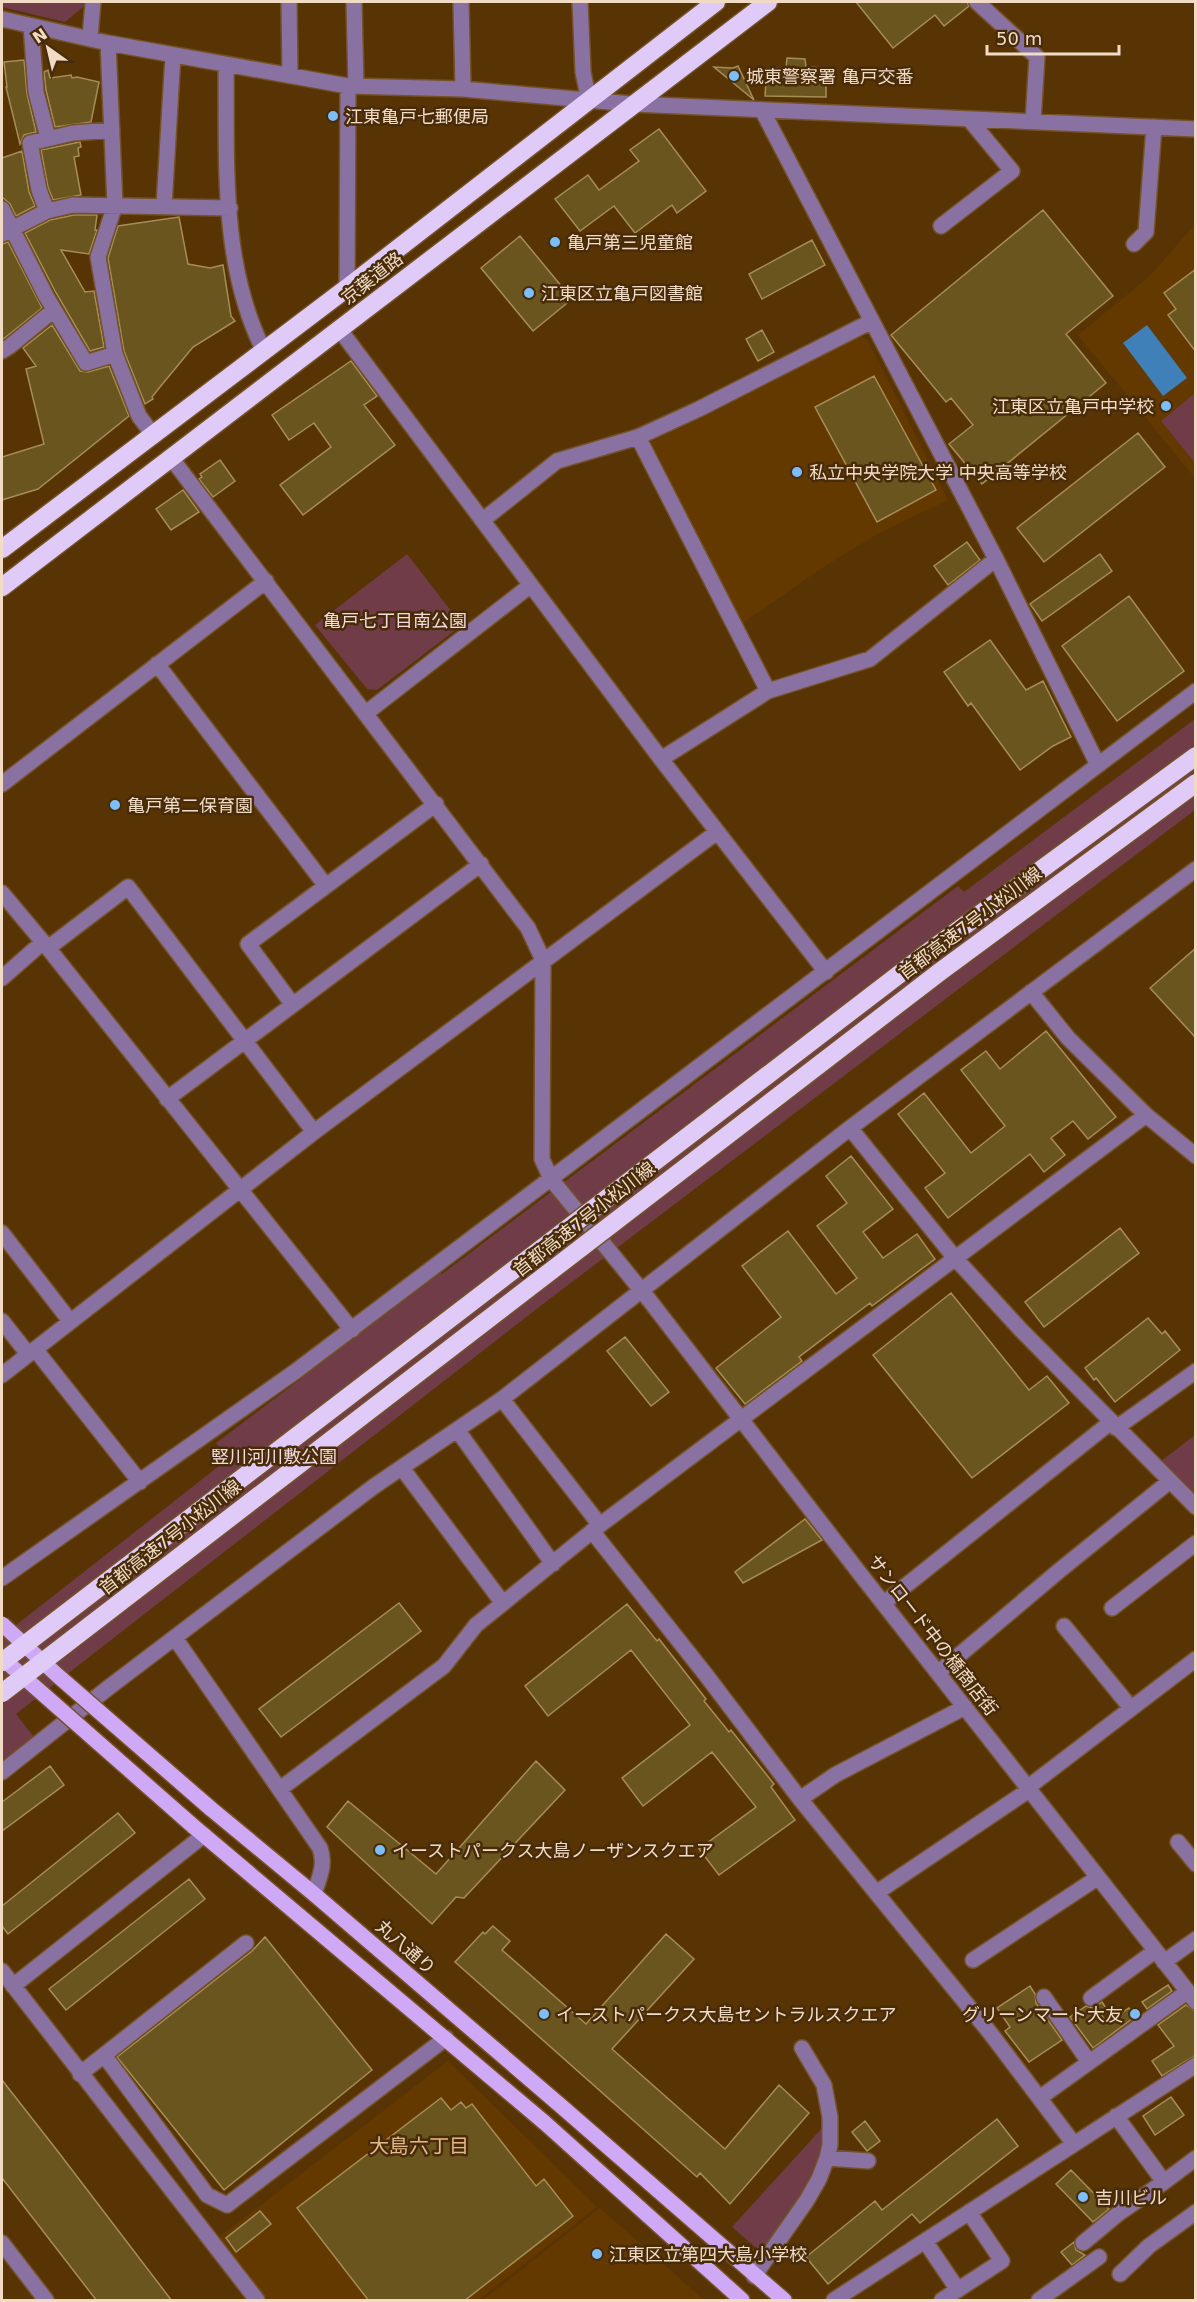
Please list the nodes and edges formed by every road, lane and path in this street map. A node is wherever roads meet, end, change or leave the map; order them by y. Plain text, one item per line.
1 (93, 2) edge
2 (289, 2) edge
3 (354, 2) edge
4 (461, 2) edge
5 (580, 2) edge
6 (715, 2) edge
7 (768, 2) edge
8 (977, 2) edge
9 (2, 19) edge
10 (31, 26) junction
11 (90, 38) junction
12 (108, 43) junction
13 (173, 55) junction
14 (226, 65) junction
15 (290, 75) junction
16 (352, 86) junction
17 (463, 89) junction
18 (589, 101) junction
19 (632, 104) junction
20 (762, 110) junction
21 (969, 119) junction
22 (1033, 122) junction
23 (1154, 127) junction
24 (1196, 129) edge
25 (112, 130) junction
26 (48, 138) junction
27 (115, 205) junction
28 (164, 206) junction
29 (230, 208) junction
30 (2, 209) edge
31 (47, 211) junction
32 (941, 226) dead end
33 (5, 231) edge
34 (1134, 244) dead end
35 (347, 288) junction
36 (54, 310) junction
37 (872, 321) junction
38 (340, 330) junction
39 (2, 351) edge
40 (264, 351) junction
41 (115, 354) junction
42 (154, 436) junction
43 (638, 437) junction
44 (172, 459) junction
45 (483, 520) junction
46 (2, 549) edge
47 (996, 559) junction
48 (266, 581) junction
49 (531, 585) junction
50 (2, 587) edge
51 (158, 664) junction
52 (768, 691) junction
53 (1196, 691) edge
54 (366, 713) junction
55 (1196, 756) edge
56 (661, 759) junction
57 (1098, 765) junction
58 (1196, 783) edge
59 (2, 784) edge
60 (436, 804) junction
61 (717, 832) junction
62 (481, 864) junction
63 (1196, 869) edge
64 (326, 886) junction
65 (2, 893) edge
66 (45, 945) junction
67 (543, 960) junction
68 (826, 972) junction
69 (2, 978) edge
70 (1031, 992) junction
71 (292, 1005) junction
72 (246, 1040) junction
73 (167, 1099) junction
74 (1146, 1115) junction
75 (850, 1128) junction
76 (314, 1132) junction
77 (1196, 1156) edge
78 (552, 1179) junction
79 (240, 1189) junction
80 (2, 1233) edge
81 (955, 1258) junction
82 (642, 1290) junction
83 (2, 1321) edge
84 (70, 1321) junction
85 (352, 1330) junction
86 (31, 1352) junction
87 (1196, 1371) edge
88 (2, 1375) edge
89 (502, 1399) junction
90 (742, 1418) junction
91 (1114, 1425) junction
92 (458, 1431) junction
93 (402, 1468) junction
94 (1170, 1481) junction
95 (141, 1482) junction
96 (1196, 1507) edge
97 (596, 1528) junction
98 (1196, 1543) edge
99 (553, 1564) junction
100 (2, 1578) edge
101 (502, 1602) junction
102 (884, 1603) junction
103 (1112, 1608) dead end
104 (2, 1624) edge
105 (1064, 1626) dead end
106 (175, 1638) junction
107 (1196, 1659) edge
108 (2, 1660) edge
109 (938, 1673) junction
110 (2, 1693) edge
111 (965, 1707) junction
112 (1131, 1708) junction
113 (2, 1772) edge
114 (280, 1789) junction
115 (1028, 1789) junction
116 (800, 1798) junction
117 (198, 1831) junction
118 (1178, 1842) dead end
119 (1196, 1864) edge
120 (1097, 1878) junction
121 (876, 1893) junction
122 (314, 1894) junction
123 (1196, 1939) edge
124 (246, 1943) dead end
125 (1159, 1957) junction
126 (973, 1960) dead end
127 (2, 1971) edge
128 (13, 1986) junction
129 (1044, 1997) dead end
130 (1191, 1997) edge
131 (1091, 1998) dead end
132 (446, 2038) junction
133 (802, 2048) dead end
134 (104, 2055) junction
135 (1089, 2062) junction
136 (1194, 2070) edge
137 (80, 2074) junction
138 (1045, 2094) dead end
139 (1116, 2116) junction
140 (1074, 2144) junction
141 (827, 2158) junction
142 (1196, 2158) edge
143 (868, 2161) dead end
144 (1164, 2182) junction
145 (1196, 2211) edge
146 (969, 2212) junction
147 (925, 2241) junction
148 (1083, 2243) dead end
149 (2, 2244) edge
150 (1099, 2258) dead end
151 (1120, 2274) dead end
152 (754, 2276) junction
153 (957, 2290) junction
154 (46, 2301) edge
155 (257, 2301) edge
156 (742, 2301) edge
157 (784, 2301) edge
158 (834, 2301) edge
159 (942, 2301) edge
160 (1039, 2301) edge

1 - 11 street
2 - 15 street
3 - 16 street
4 - 17 street
5 - 18 street
6 - 18 highway, 京葉道路
7 - 19 highway, 京葉道路
8 - 22 street
9 - 10 street
10 - 11 street
10 - 26 street
11 - 12 street
12 - 13 street
12 - 25 street
13 - 14 street
13 - 28 street
14 - 15 street
14 - 29 street
15 - 16 street
16 - 17 street
16 - 35 street
17 - 18 street
18 - 19 street
18 - 35 highway, 京葉道路
19 - 20 street
19 - 38 highway, 京葉道路
20 - 21 street
20 - 37 street
21 - 22 street
21 - 32 street
22 - 23 street
23 - 24 street
23 - 34 street
25 - 26 street
25 - 27 street
26 - 31 street
27 - 28 street
27 - 31 street
27 - 41 street
28 - 29 street
29 - 40 street
30 - 33 street
31 - 33 street
33 - 36 street
35 - 40 highway, 京葉道路
36 - 39 street
36 - 41 street
37 - 43 street
37 - 47 street
38 - 44 highway, 京葉道路
38 - 45 street
40 - 42 highway, 京葉道路
41 - 42 street
42 - 46 highway, 京葉道路
43 - 45 street
43 - 52 street
44 - 48 street
44 - 50 highway, 京葉道路
45 - 49 street
47 - 52 street
47 - 57 street
48 - 51 street
48 - 54 street
49 - 54 street
49 - 56 street
51 - 59 street
51 - 64 street
52 - 56 street
53 - 57 street
54 - 60 street
55 - 108 highway, 首都高速7号小松川線, bridge
56 - 61 street
57 - 68 street
58 - 110 highway, 首都高速7号小松川線, bridge
60 - 62 street
60 - 64 street
61 - 67 street
61 - 68 street
62 - 67 street
62 - 71 street
63 - 70 street
64 - 71 street
65 - 66 street
66 - 69 street
66 - 72 street
66 - 73 street
67 - 76 street
67 - 78 street, サンロード中の橋商店街
68 - 78 street
70 - 74 street
70 - 75 street
71 - 72 street
72 - 73 street
72 - 76 street
73 - 79 street
74 - 77 street
74 - 81 street
75 - 81 street
75 - 82 street
76 - 79 street
78 - 82 street, サンロード中の橋商店街
78 - 85 street
79 - 84 street
79 - 85 street
80 - 84 street
81 - 90 street
81 - 91 street
82 - 89 street
82 - 90 street, サンロード中の橋商店街
83 - 86 street
84 - 86 street
85 - 95 street
86 - 88 street
86 - 95 street
87 - 91 street
89 - 92 street
89 - 97 street
90 - 97 street
90 - 102 street, サンロード中の橋商店街
91 - 94 street
91 - 102 street
92 - 93 street
92 - 99 street
93 - 101 street
93 - 106 street
94 - 96 street
94 - 109 street
95 - 100 street
97 - 99 street
97 - 116 street
98 - 103 street
99 - 101 street
101 - 114 street
102 - 109 street, サンロード中の橋商店街
104 - 122 main road, 丸八通り, bridge
105 - 112 street
106 - 113 street
106 - 114 street
107 - 112 street
108 - 117 main road, bridge
109 - 111 street, サンロード中の橋商店街
111 - 115 street, サンロード中の橋商店街
111 - 116 street
112 - 115 street
114 - 122 street
115 - 120 street, サンロード中の橋商店街
115 - 121 street
116 - 121 street
117 - 128 street
117 - 132 main road
118 - 119 street
120 - 125 street, サンロード中の橋商店街
120 - 126 street
121 - 140 street
122 - 152 main road, 丸八通り
123 - 125 street
124 - 134 street
125 - 130 street, サンロード中の橋商店街
125 - 131 street
127 - 128 street
128 - 137 street
129 - 135 street
130 - 135 street
132 - 134 street
132 - 156 main road
133 - 141 street
134 - 137 street
135 - 138 street
136 - 139 street
137 - 155 street
139 - 140 street
139 - 144 street
140 - 146 street
141 - 143 street
141 - 152 street
142 - 144 street
144 - 148 street
145 - 151 street
146 - 147 street
146 - 153 street
147 - 153 street
147 - 158 street
149 - 154 street
150 - 160 street
152 - 157 main road, 丸八通り
153 - 159 street

